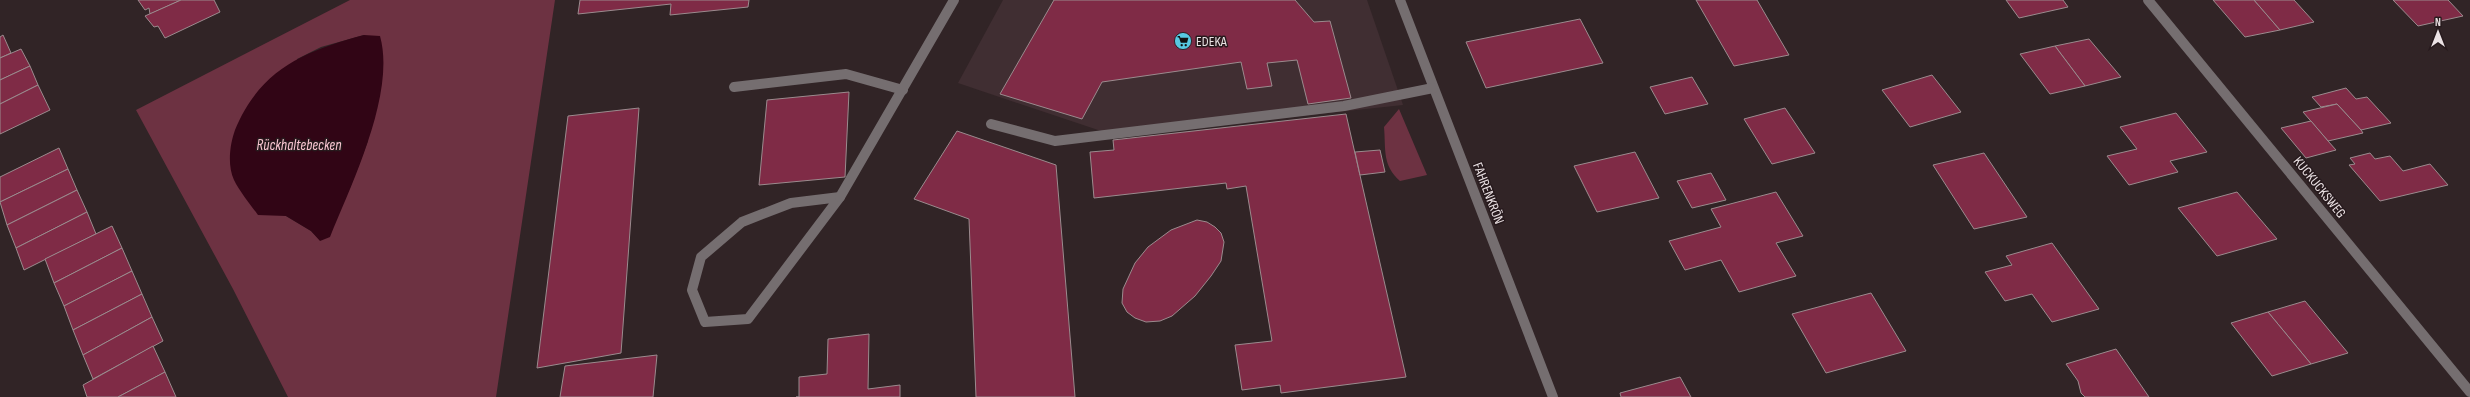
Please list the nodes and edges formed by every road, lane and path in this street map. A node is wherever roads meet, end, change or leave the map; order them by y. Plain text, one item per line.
1 (954, 0) edge
2 (1400, 0) edge
3 (2148, 0) edge
4 (734, 87) dead end
5 (1433, 88) junction
6 (903, 90) junction
7 (991, 124) dead end
8 (840, 198) junction
9 (2470, 392) edge
10 (1553, 397) edge

1 - 6 street
2 - 5 street, FAHRENKRÖN
3 - 9 street, KUCKUCKSWEG
4 - 6 street
5 - 7 street
5 - 10 street, FAHRENKRÖN
6 - 8 street
8 - 8 street

